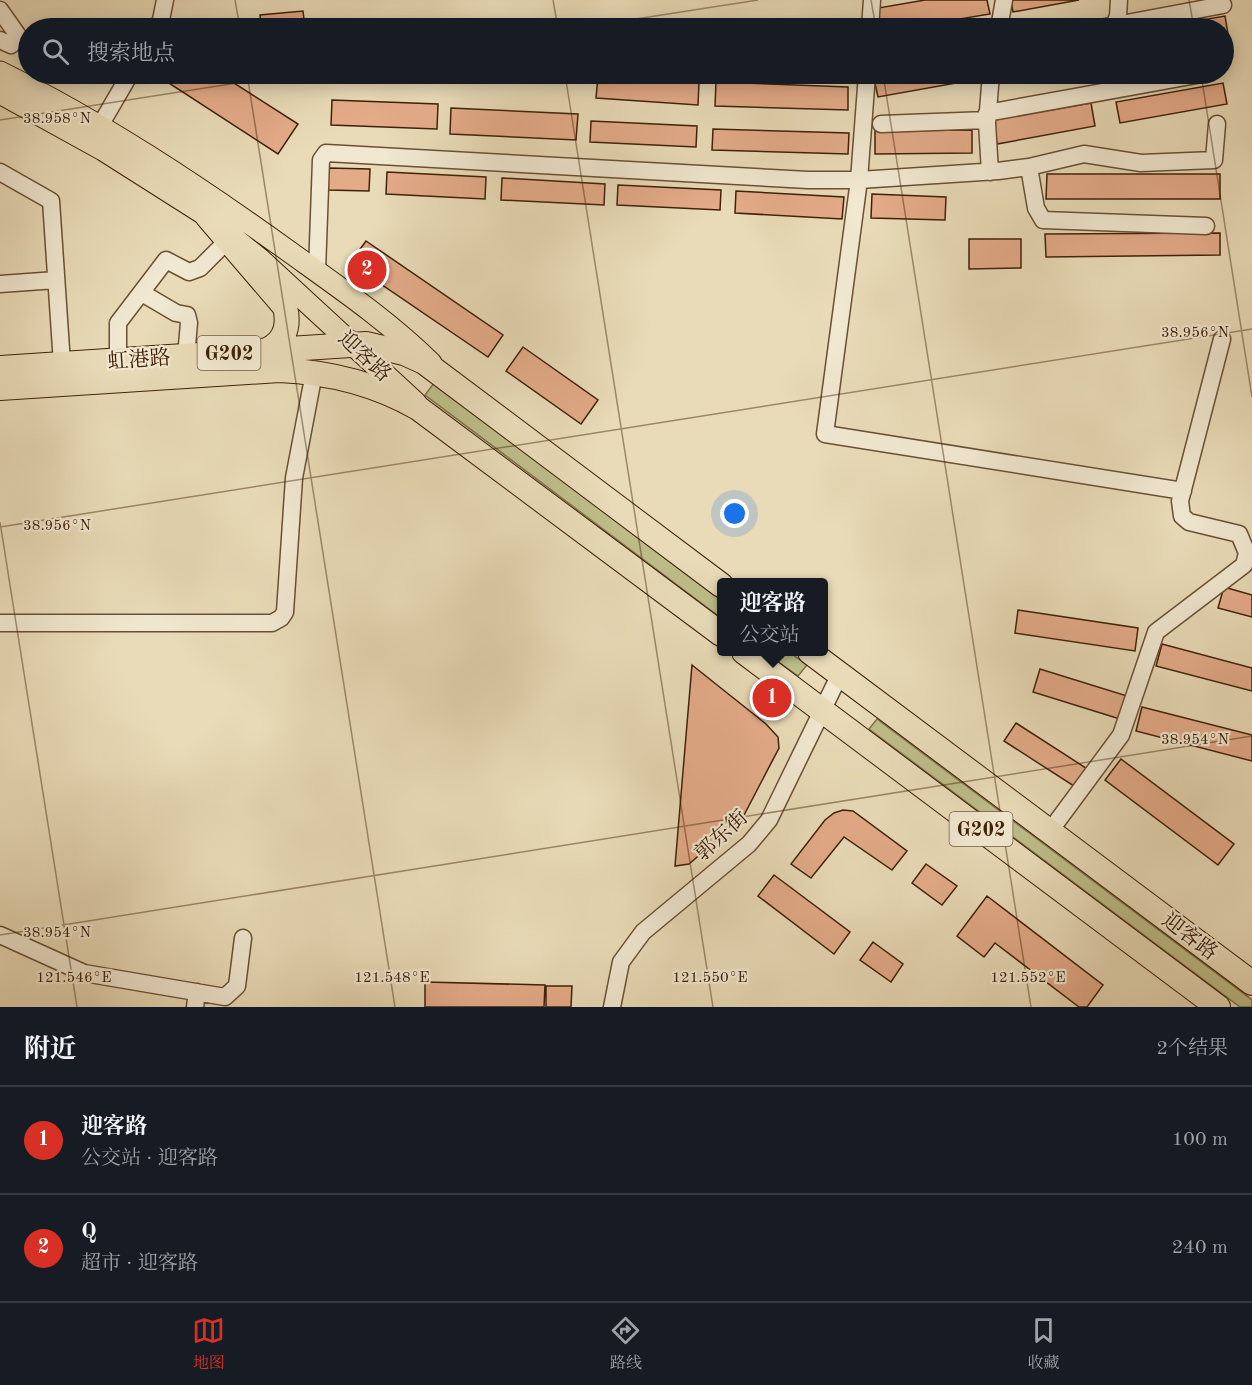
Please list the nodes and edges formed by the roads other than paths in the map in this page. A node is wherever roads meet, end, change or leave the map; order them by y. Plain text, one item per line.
1 (165, 0) edge
2 (872, 0) edge
3 (1004, 0) edge
4 (1119, 0) edge
5 (1223, 5) dead end
6 (0, 10) edge
7 (161, 18) edge
8 (871, 18) edge
9 (1001, 18) edge
10 (1116, 18) edge
11 (1159, 18) edge
12 (18, 36) edge
13 (18, 38) edge
14 (0, 40) edge
15 (0, 72) edge
16 (18, 84) edge
17 (18, 84) edge
18 (124, 84) edge
19 (866, 84) edge
20 (990, 84) edge
21 (1112, 84) edge
22 (1144, 84) edge
23 (1109, 90) junction
24 (0, 93) edge
25 (987, 116) junction
26 (881, 124) dead end
27 (1217, 124) dead end
28 (95, 134) junction
29 (1029, 167) junction
30 (0, 172) edge
31 (990, 172) junction
32 (859, 180) junction
33 (207, 216) junction
34 (1206, 226) dead end
35 (228, 240) junction
36 (317, 271) junction
37 (56, 280) junction
38 (0, 284) edge
39 (142, 293) junction
40 (1222, 339) dead end
41 (353, 345) junction
42 (264, 351) junction
43 (186, 356) junction
44 (118, 360) junction
45 (62, 364) junction
46 (0, 368) edge
47 (314, 373) junction
48 (449, 381) junction
49 (0, 388) edge
50 (434, 419) junction
51 (1183, 492) junction
52 (717, 582) edge
53 (0, 623) edge
54 (717, 631) edge
55 (751, 656) edge
56 (817, 656) edge
57 (840, 674) junction
58 (822, 710) junction
59 (1050, 831) junction
60 (0, 935) edge
61 (243, 938) dead end
62 (1252, 982) edge
63 (196, 1000) edge
64 (612, 1007) edge
65 (1218, 1007) edge

1 - 7 street
2 - 8 street
3 - 9 street
4 - 10 street
5 - 11 street
6 - 12 street
13 - 14 street
15 - 17 main road, 迎客路
16 - 28 main road, 迎客路
18 - 28 street
19 - 32 street
20 - 25 street
21 - 23 street
22 - 23 street
23 - 25 street
24 - 28 main road, 迎客路
25 - 26 street
25 - 31 street
27 - 29 street
28 - 33 main road, 迎客路
28 - 36 main road, 迎客路
29 - 31 street
29 - 34 street
30 - 37 street
31 - 32 street
32 - 36 street
32 - 51 street
33 - 35 highway
33 - 41 main road, 迎客路
35 - 39 street
35 - 42 highway
36 - 48 main road, 迎客路
37 - 38 street
37 - 45 street
39 - 43 street
39 - 44 street
40 - 51 street
41 - 42 highway, 虹港路 / G202
41 - 48 highway, 虹港路 / G202
41 - 50 main road, 迎客路
42 - 43 highway, 虹港路 / G202
43 - 44 highway, 虹港路 / G202
44 - 45 highway, 虹港路 / G202
45 - 46 highway, 虹港路 / G202
47 - 49 highway, 虹港路 / G202
47 - 50 highway, 虹港路 / G202
47 - 53 street
48 - 52 highway, 迎客路 / G202
50 - 54 highway, 迎客路 / G202
51 - 59 street
55 - 58 highway, 迎客路 / G202
56 - 57 highway, 迎客路 / G202
57 - 58 street, 郭东街
57 - 59 highway, 迎客路 / G202
58 - 64 street, 郭东街
58 - 65 highway, 迎客路 / G202
59 - 62 highway, 迎客路 / G202
60 - 63 street
61 - 63 street

